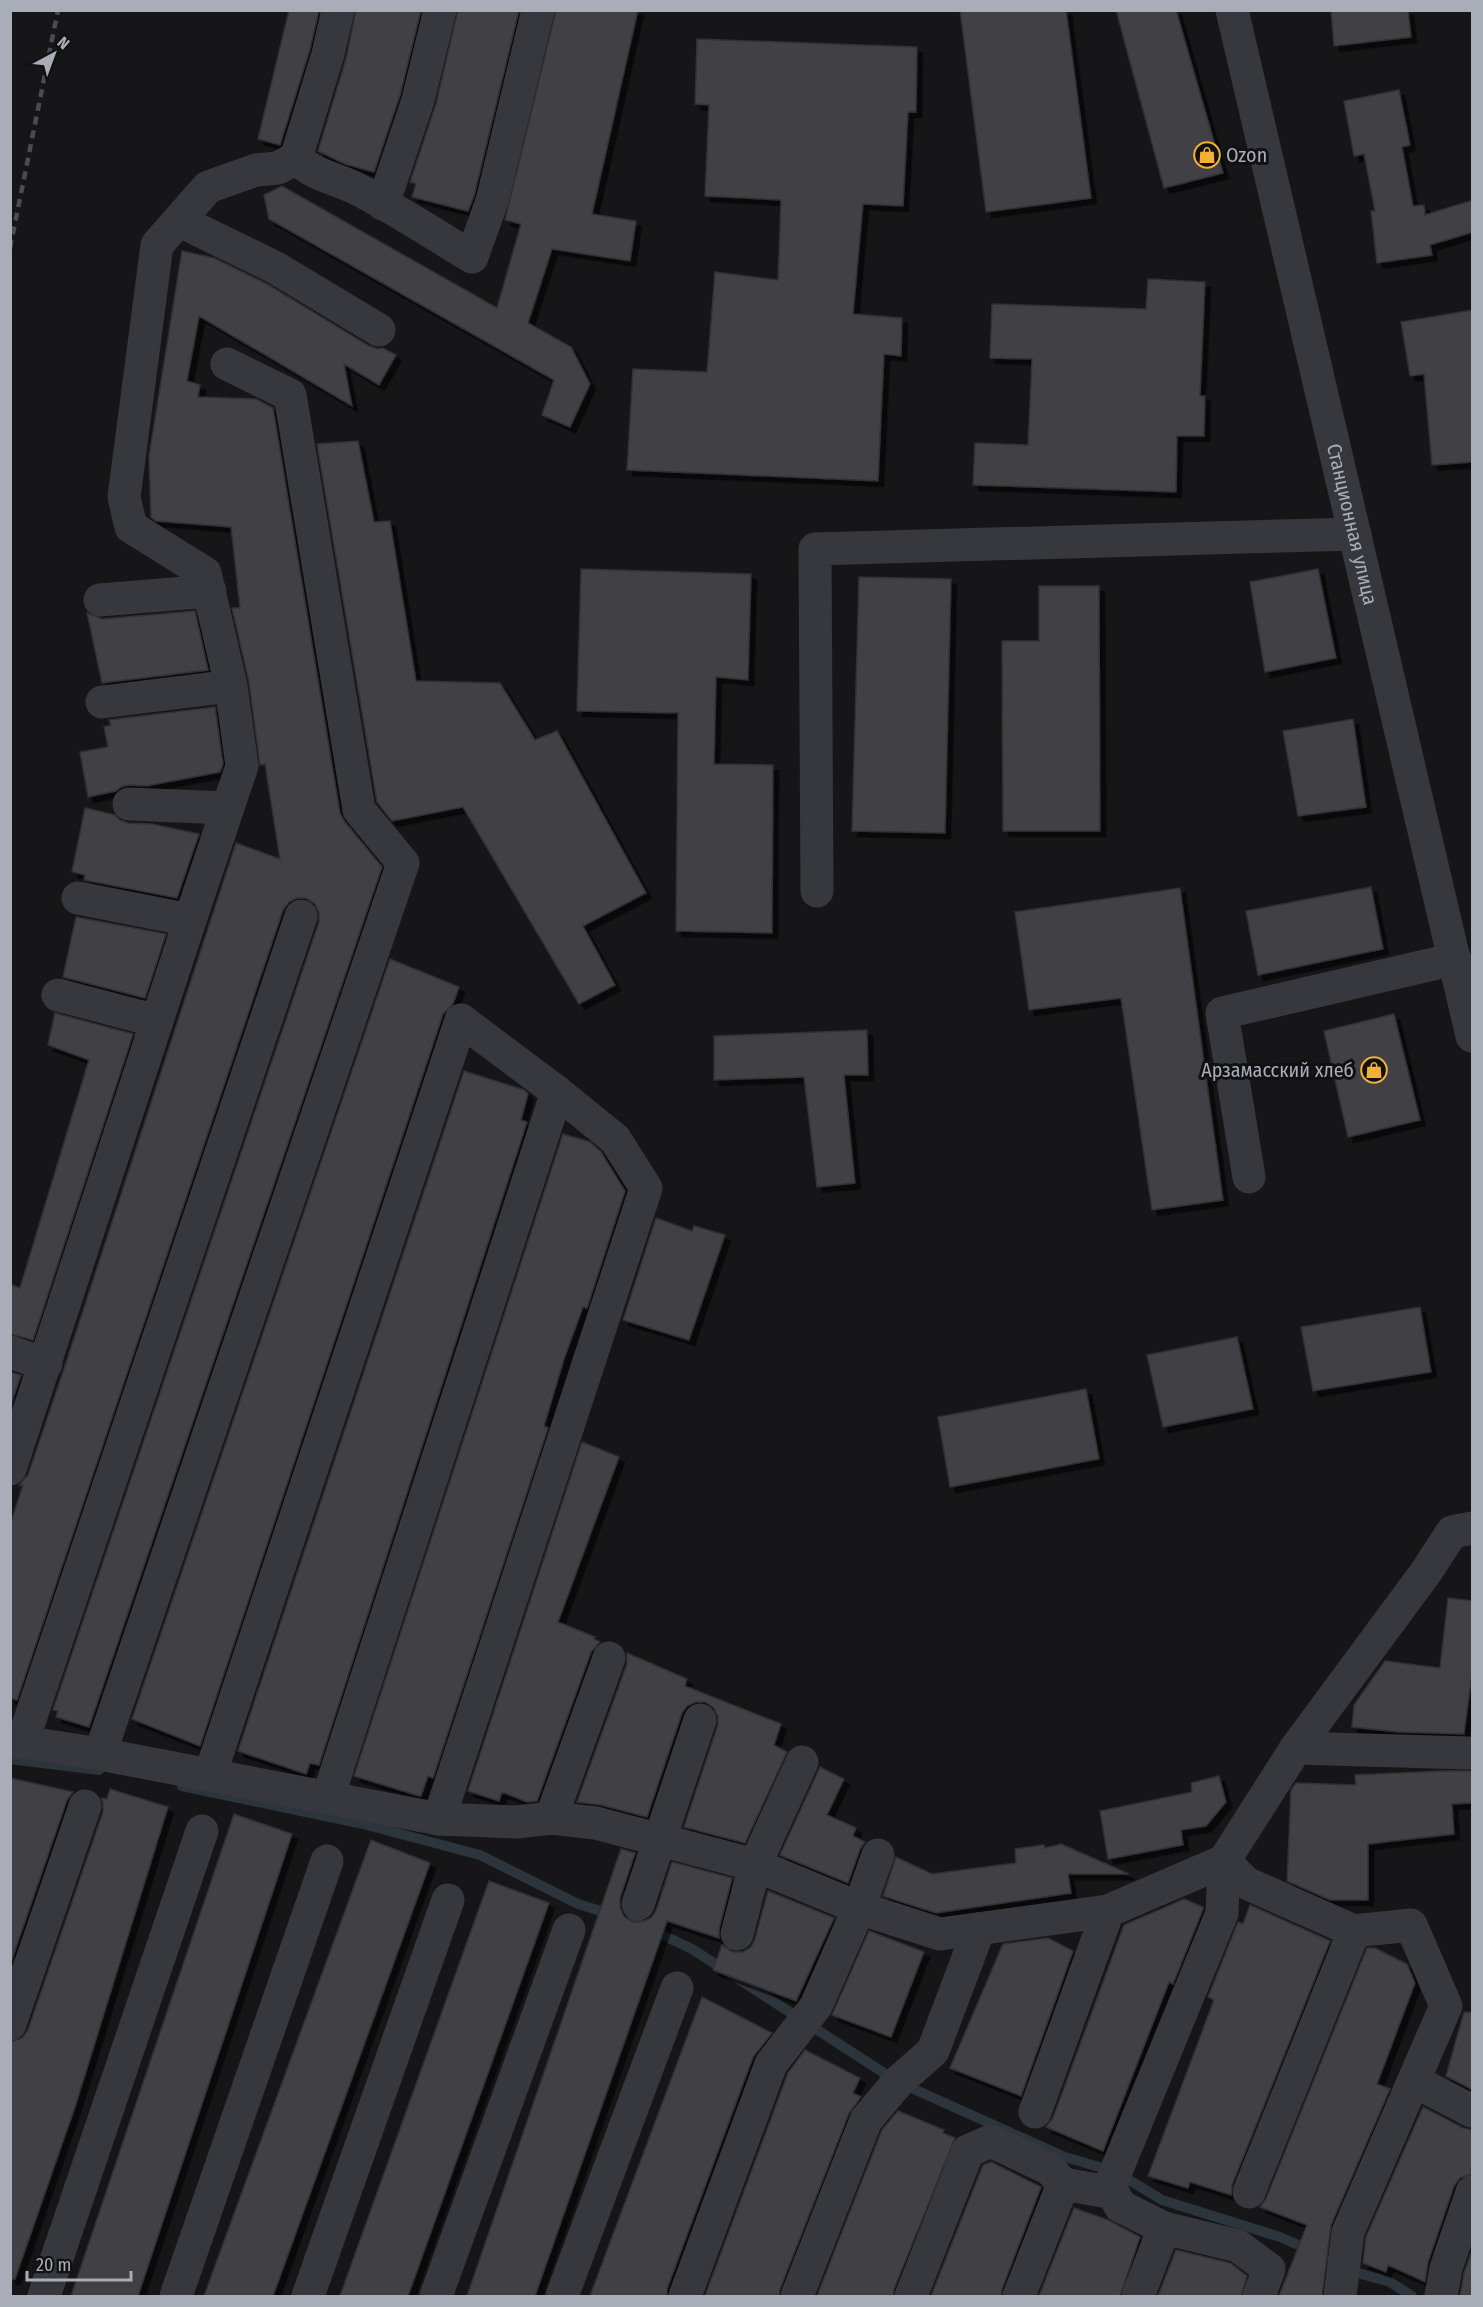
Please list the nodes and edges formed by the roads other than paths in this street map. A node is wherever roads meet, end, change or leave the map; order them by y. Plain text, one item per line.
1 (338, 10) edge
2 (440, 10) edge
3 (538, 10) edge
4 (1232, 10) edge
5 (296, 158) junction
6 (383, 204) junction
7 (180, 221) junction
8 (379, 330) dead end
9 (227, 364) dead end
10 (1355, 534) junction
11 (210, 591) junction
12 (100, 600) dead end
13 (231, 686) junction
14 (102, 702) dead end
15 (129, 804) dead end
16 (227, 808) junction
17 (817, 891) dead end
18 (78, 898) dead end
19 (301, 916) dead end
20 (190, 920) junction
21 (1455, 959) junction
22 (58, 994) dead end
23 (157, 1022) junction
24 (1473, 1036) edge
25 (557, 1092) junction
26 (1249, 1177) dead end
27 (10, 1352) edge
28 (46, 1364) junction
29 (10, 1469) edge
30 (1473, 1528) edge
31 (609, 1658) dead end
32 (700, 1720) dead end
33 (16, 1742) edge
34 (1296, 1748) junction
35 (1469, 1753) dead end
36 (99, 1754) junction
37 (802, 1761) dead end
38 (210, 1775) junction
39 (328, 1797) junction
40 (85, 1806) dead end
41 (551, 1818) junction
42 (439, 1820) junction
43 (202, 1831) dead end
44 (659, 1841) junction
45 (878, 1855) dead end
46 (327, 1861) dead end
47 (1224, 1861) junction
48 (755, 1865) junction
49 (448, 1900) dead end
50 (638, 1904) dead end
51 (859, 1908) junction
52 (1108, 1911) junction
53 (979, 1929) junction
54 (569, 1930) dead end
55 (1354, 1931) junction
56 (737, 1934) dead end
57 (677, 1988) dead end
58 (10, 2024) edge
59 (1414, 2081) junction
60 (1473, 2111) edge
61 (1035, 2112) dead end
62 (1063, 2184) junction
63 (1110, 2186) junction
64 (1249, 2192) dead end
65 (1473, 2192) edge
66 (1164, 2228) junction
67 (44, 2296) edge
68 (176, 2296) edge
69 (308, 2296) edge
70 (436, 2296) edge
71 (562, 2296) edge
72 (685, 2296) edge
73 (797, 2296) edge
74 (911, 2296) edge
75 (1019, 2296) edge
76 (1138, 2296) edge
77 (1259, 2296) edge
78 (1340, 2296) edge
79 (1441, 2296) edge

1 - 5 street
2 - 6 street
3 - 6 street
4 - 10 street, Станционная улица
5 - 6 street
5 - 7 street
7 - 8 street
7 - 11 street
9 - 36 street
10 - 17 street
10 - 21 street, Станционная улица
11 - 12 street
11 - 13 street
13 - 14 street
13 - 16 street
15 - 16 street
16 - 20 street
18 - 20 street
19 - 33 street
20 - 23 street
21 - 24 street, Станционная улица
21 - 26 street
22 - 23 street
23 - 28 street
25 - 38 street
25 - 39 street
25 - 42 street
27 - 28 street
28 - 29 street
30 - 34 street
31 - 41 street
32 - 44 street
33 - 36 street
34 - 35 street
34 - 47 street
36 - 38 street
37 - 48 street
38 - 39 street
39 - 42 street
40 - 58 street
41 - 42 street
41 - 44 street
43 - 67 street
44 - 48 street
44 - 50 street
45 - 51 street
46 - 68 street
47 - 52 street
47 - 55 street
47 - 63 street
48 - 51 street
48 - 56 street
49 - 69 street
51 - 53 street
51 - 72 street
52 - 53 street
52 - 61 street
53 - 73 street
54 - 70 street
55 - 59 street
55 - 64 street
57 - 71 street
59 - 60 street
59 - 78 street
62 - 63 street
62 - 74 street
62 - 75 street
63 - 66 street
65 - 79 street
66 - 76 street
66 - 77 street

